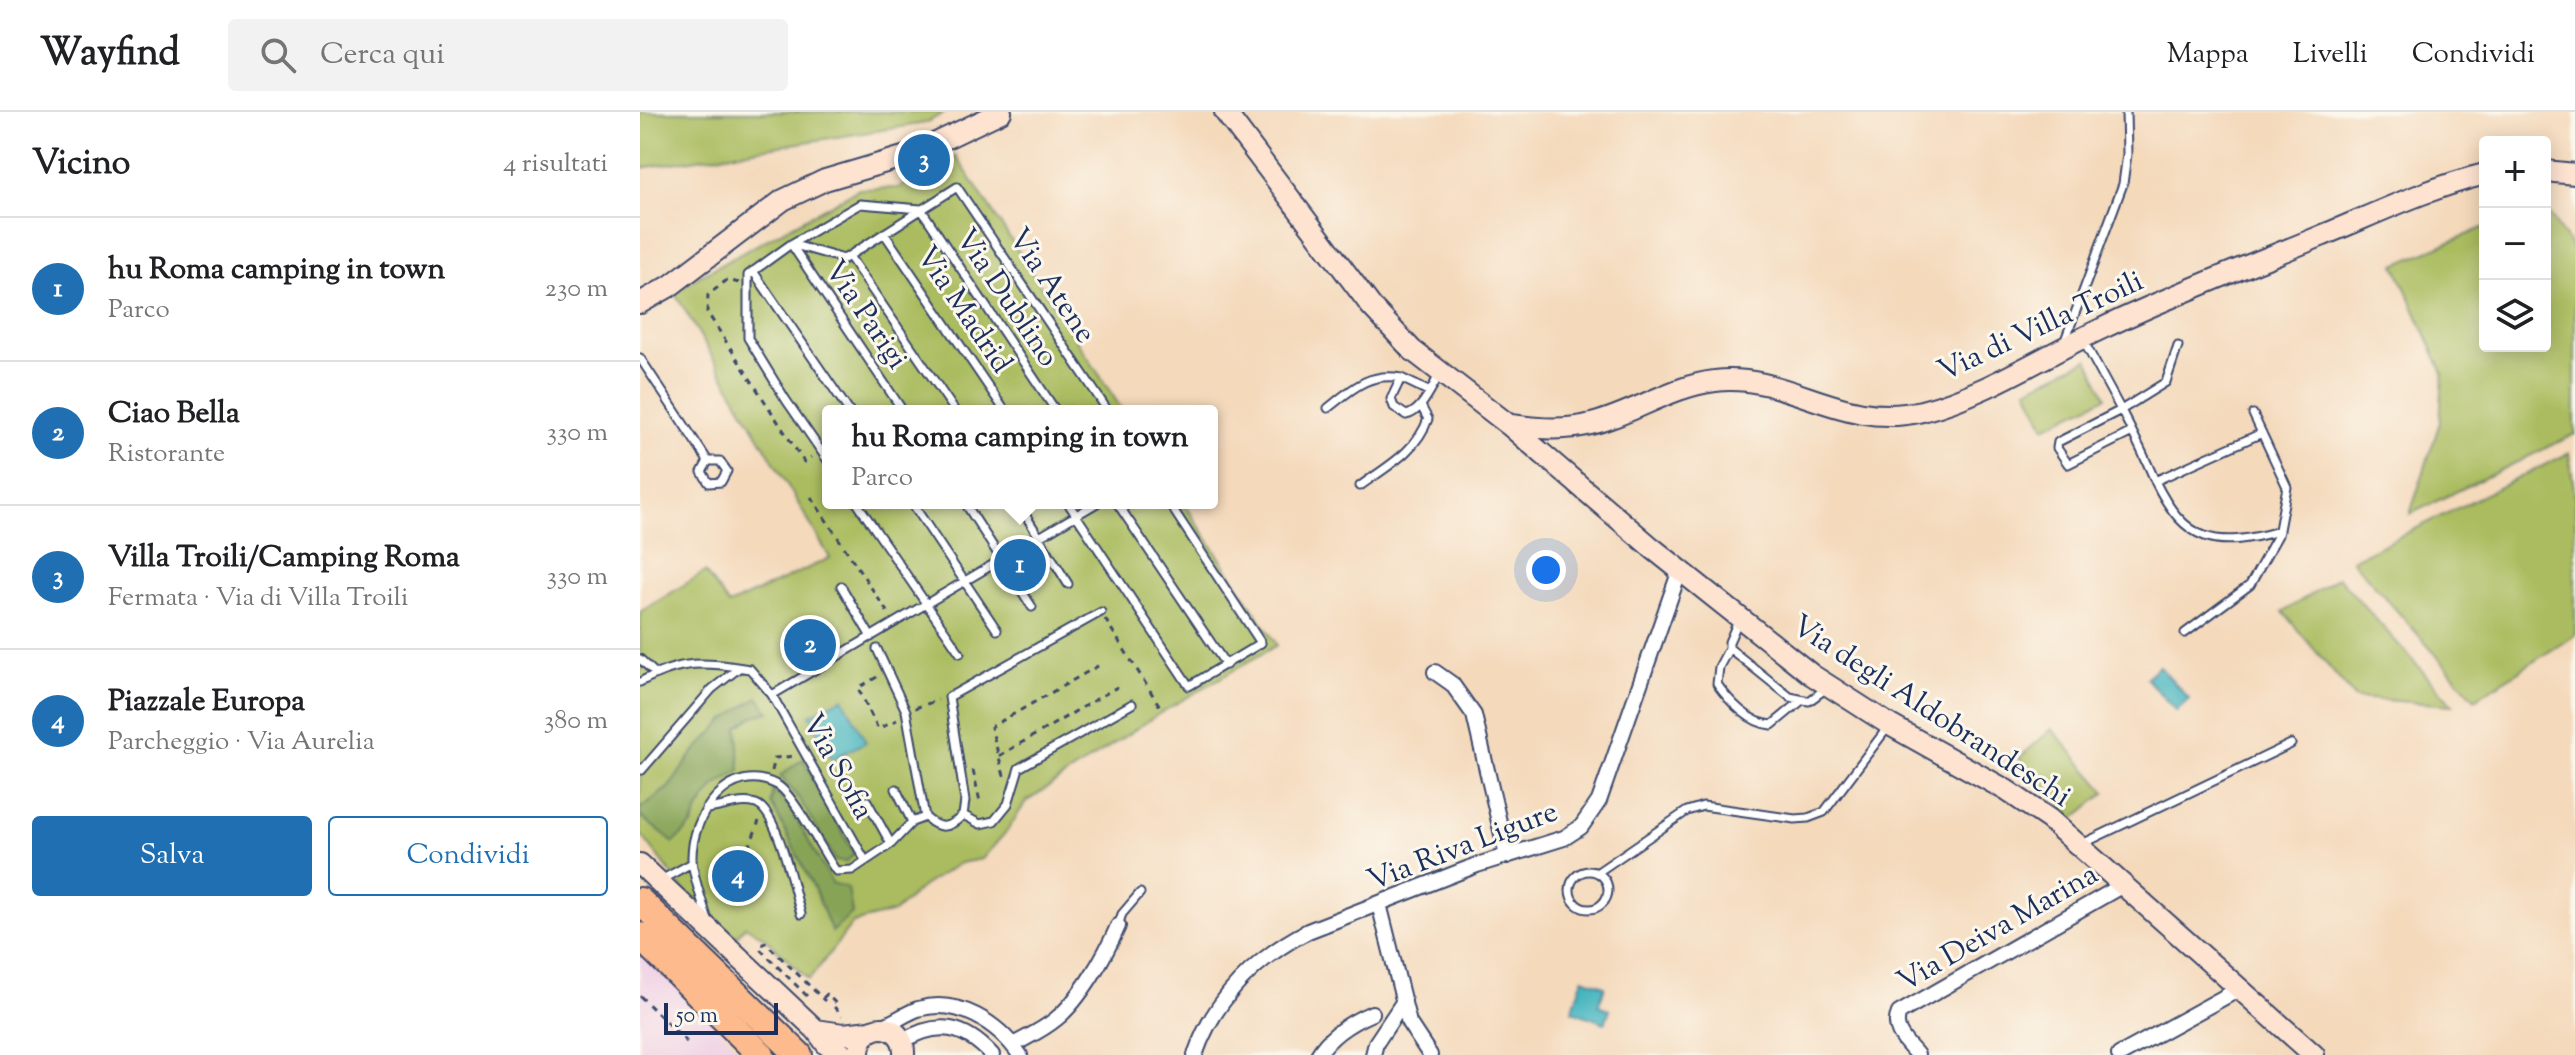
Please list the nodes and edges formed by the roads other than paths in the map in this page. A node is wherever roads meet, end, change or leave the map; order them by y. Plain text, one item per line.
1 (1001, 112) edge
2 (1225, 112) edge
3 (2126, 112) edge
4 (2551, 172) edge
5 (2575, 174) edge
6 (2479, 176) edge
7 (921, 209) junction
8 (884, 233) junction
9 (791, 244) junction
10 (849, 256) junction
11 (753, 271) junction
12 (640, 303) edge
13 (2082, 338) junction
14 (2178, 346) dead end
15 (2061, 349) junction
16 (640, 358) edge
17 (1440, 374) junction
18 (1401, 378) junction
19 (1428, 391) junction
20 (845, 405) edge
21 (899, 405) edge
22 (951, 405) edge
23 (1001, 405) edge
24 (1052, 405) edge
25 (1104, 405) edge
26 (1421, 406) junction
27 (1328, 408) dead end
28 (2121, 410) junction
29 (2253, 414) dead end
30 (1509, 425) junction
31 (2132, 432) junction
32 (2262, 433) junction
33 (822, 452) edge
34 (708, 461) dead end
35 (2155, 481) junction
36 (1360, 486) dead end
37 (861, 509) edge
38 (916, 509) edge
39 (969, 509) edge
40 (1022, 509) edge
41 (1072, 509) edge
42 (1086, 509) edge
43 (1121, 509) edge
44 (1173, 509) edge
45 (1076, 515) junction
46 (2279, 531) junction
47 (1040, 536) junction
48 (1002, 559) junction
49 (1680, 570) junction
50 (965, 581) junction
51 (1068, 584) dead end
52 (841, 586) dead end
53 (926, 604) junction
54 (1032, 607) dead end
55 (1101, 612) road end
56 (1740, 617) junction
57 (997, 630) dead end
58 (2185, 633) dead end
59 (871, 637) junction
60 (1729, 648) junction
61 (877, 649) dead end
62 (960, 653) dead end
63 (640, 659) edge
64 (1226, 665) junction
65 (739, 668) junction
66 (1435, 672) dead end
67 (656, 674) junction
68 (640, 682) edge
69 (1829, 686) junction
70 (772, 695) junction
71 (1801, 701) junction
72 (1132, 704) dead end
73 (1890, 725) junction
74 (2291, 744) dead end
75 (640, 768) edge
76 (896, 789) dead end
77 (867, 801) dead end
78 (706, 809) junction
79 (963, 815) junction
80 (925, 817) junction
81 (912, 822) junction
82 (891, 844) junction
83 (2080, 845) junction
84 (1507, 856) junction
85 (865, 860) junction
86 (692, 863) junction
87 (640, 864) edge
88 (1598, 872) junction
89 (658, 882) junction
90 (2123, 885) junction
91 (1140, 893) dead end
92 (640, 901) edge
93 (1379, 904) junction
94 (801, 914) dead end
95 (1120, 920) joint
96 (711, 932) junction
97 (640, 936) edge
98 (651, 950) edge
99 (2241, 988) junction
100 (1404, 1001) junction
101 (1372, 1013) dead end
102 (874, 1029) junction
103 (816, 1030) junction
104 (904, 1048) edge
105 (1016, 1050) edge
106 (761, 1055) edge
107 (799, 1055) edge
108 (845, 1055) edge
109 (859, 1055) edge
110 (992, 1055) edge
111 (1195, 1055) edge
112 (1318, 1055) edge
113 (1373, 1055) edge
114 (1430, 1055) edge
115 (1917, 1055) edge
116 (2119, 1055) edge
117 (2314, 1055) edge

1 - 12 street
2 - 17 street
3 - 15 lane
4 - 5 street
6 - 13 street, Via di Villa Troili
7 - 8 lane
7 - 9 lane
7 - 24 lane, Via Dublino
7 - 25 lane, Via Atene
8 - 10 lane
8 - 23 lane, Via Madrid
9 - 10 lane
9 - 11 lane
9 - 21 lane, Via Parigi
10 - 22 lane
11 - 20 lane
11 - 33 lane
13 - 15 street, Via di Villa Troili
13 - 28 lane
14 - 28 lane
15 - 30 street, Via di Villa Troili
16 - 34 lane
17 - 19 lane
17 - 30 street
18 - 19 lane
18 - 26 lane
18 - 27 lane
19 - 26 lane
26 - 36 lane
28 - 31 lane
28 - 31 lane
29 - 32 lane
30 - 49 street, Via degli Aldobrandeschi
31 - 35 lane
32 - 35 lane
32 - 46 lane
35 - 46 lane
37 - 53 lane
38 - 50 lane
39 - 48 lane
40 - 47 lane
41 - 45 lane
42 - 45 lane
43 - 64 lane
44 - 64 lane
45 - 47 lane
45 - 64 lane
46 - 58 lane
47 - 48 lane
47 - 51 lane
48 - 50 lane
48 - 54 lane
49 - 56 street, Via degli Aldobrandeschi
49 - 84 street, Via Riva Ligure
50 - 53 lane
50 - 57 lane
52 - 59 lane
53 - 59 lane
53 - 62 lane
55 - 79 lane
56 - 60 lane
56 - 69 street, Via degli Aldobrandeschi
59 - 70 lane
60 - 71 lane
60 - 71 lane
61 - 80 lane
63 - 67 lane
65 - 67 lane
65 - 70 lane, Via Sofia
65 - 75 lane
66 - 84 street
67 - 68 lane
69 - 71 lane
69 - 73 street, Via degli Aldobrandeschi
70 - 85 lane, Via Sofia
72 - 79 lane
73 - 83 street, Via degli Aldobrandeschi
73 - 88 lane
74 - 83 lane
76 - 81 lane
77 - 82 lane
78 - 85 lane
78 - 86 lane
78 - 94 lane
79 - 80 lane
80 - 81 lane
81 - 82 lane
82 - 85 lane
83 - 90 street, Via degli Aldobrandeschi
84 - 93 street, Via Riva Ligure
86 - 89 lane
86 - 96 lane
87 - 89 street
88 - 88 lane
89 - 96 street
90 - 99 street, Via degli Aldobrandeschi
90 - 115 street, Via Deiva Marina
91 - 95 lane
92 - 107 highway
93 - 100 street
93 - 111 street, Via Riva Ligure
95 - 105 street
96 - 103 street
97 - 98 highway
98 - 106 highway
99 - 116 street
99 - 117 street, Via degli Aldobrandeschi
100 - 113 street
100 - 114 street
101 - 112 street
102 - 103 street
102 - 104 street
102 - 105 street
102 - 109 street
103 - 108 street
104 - 110 street

